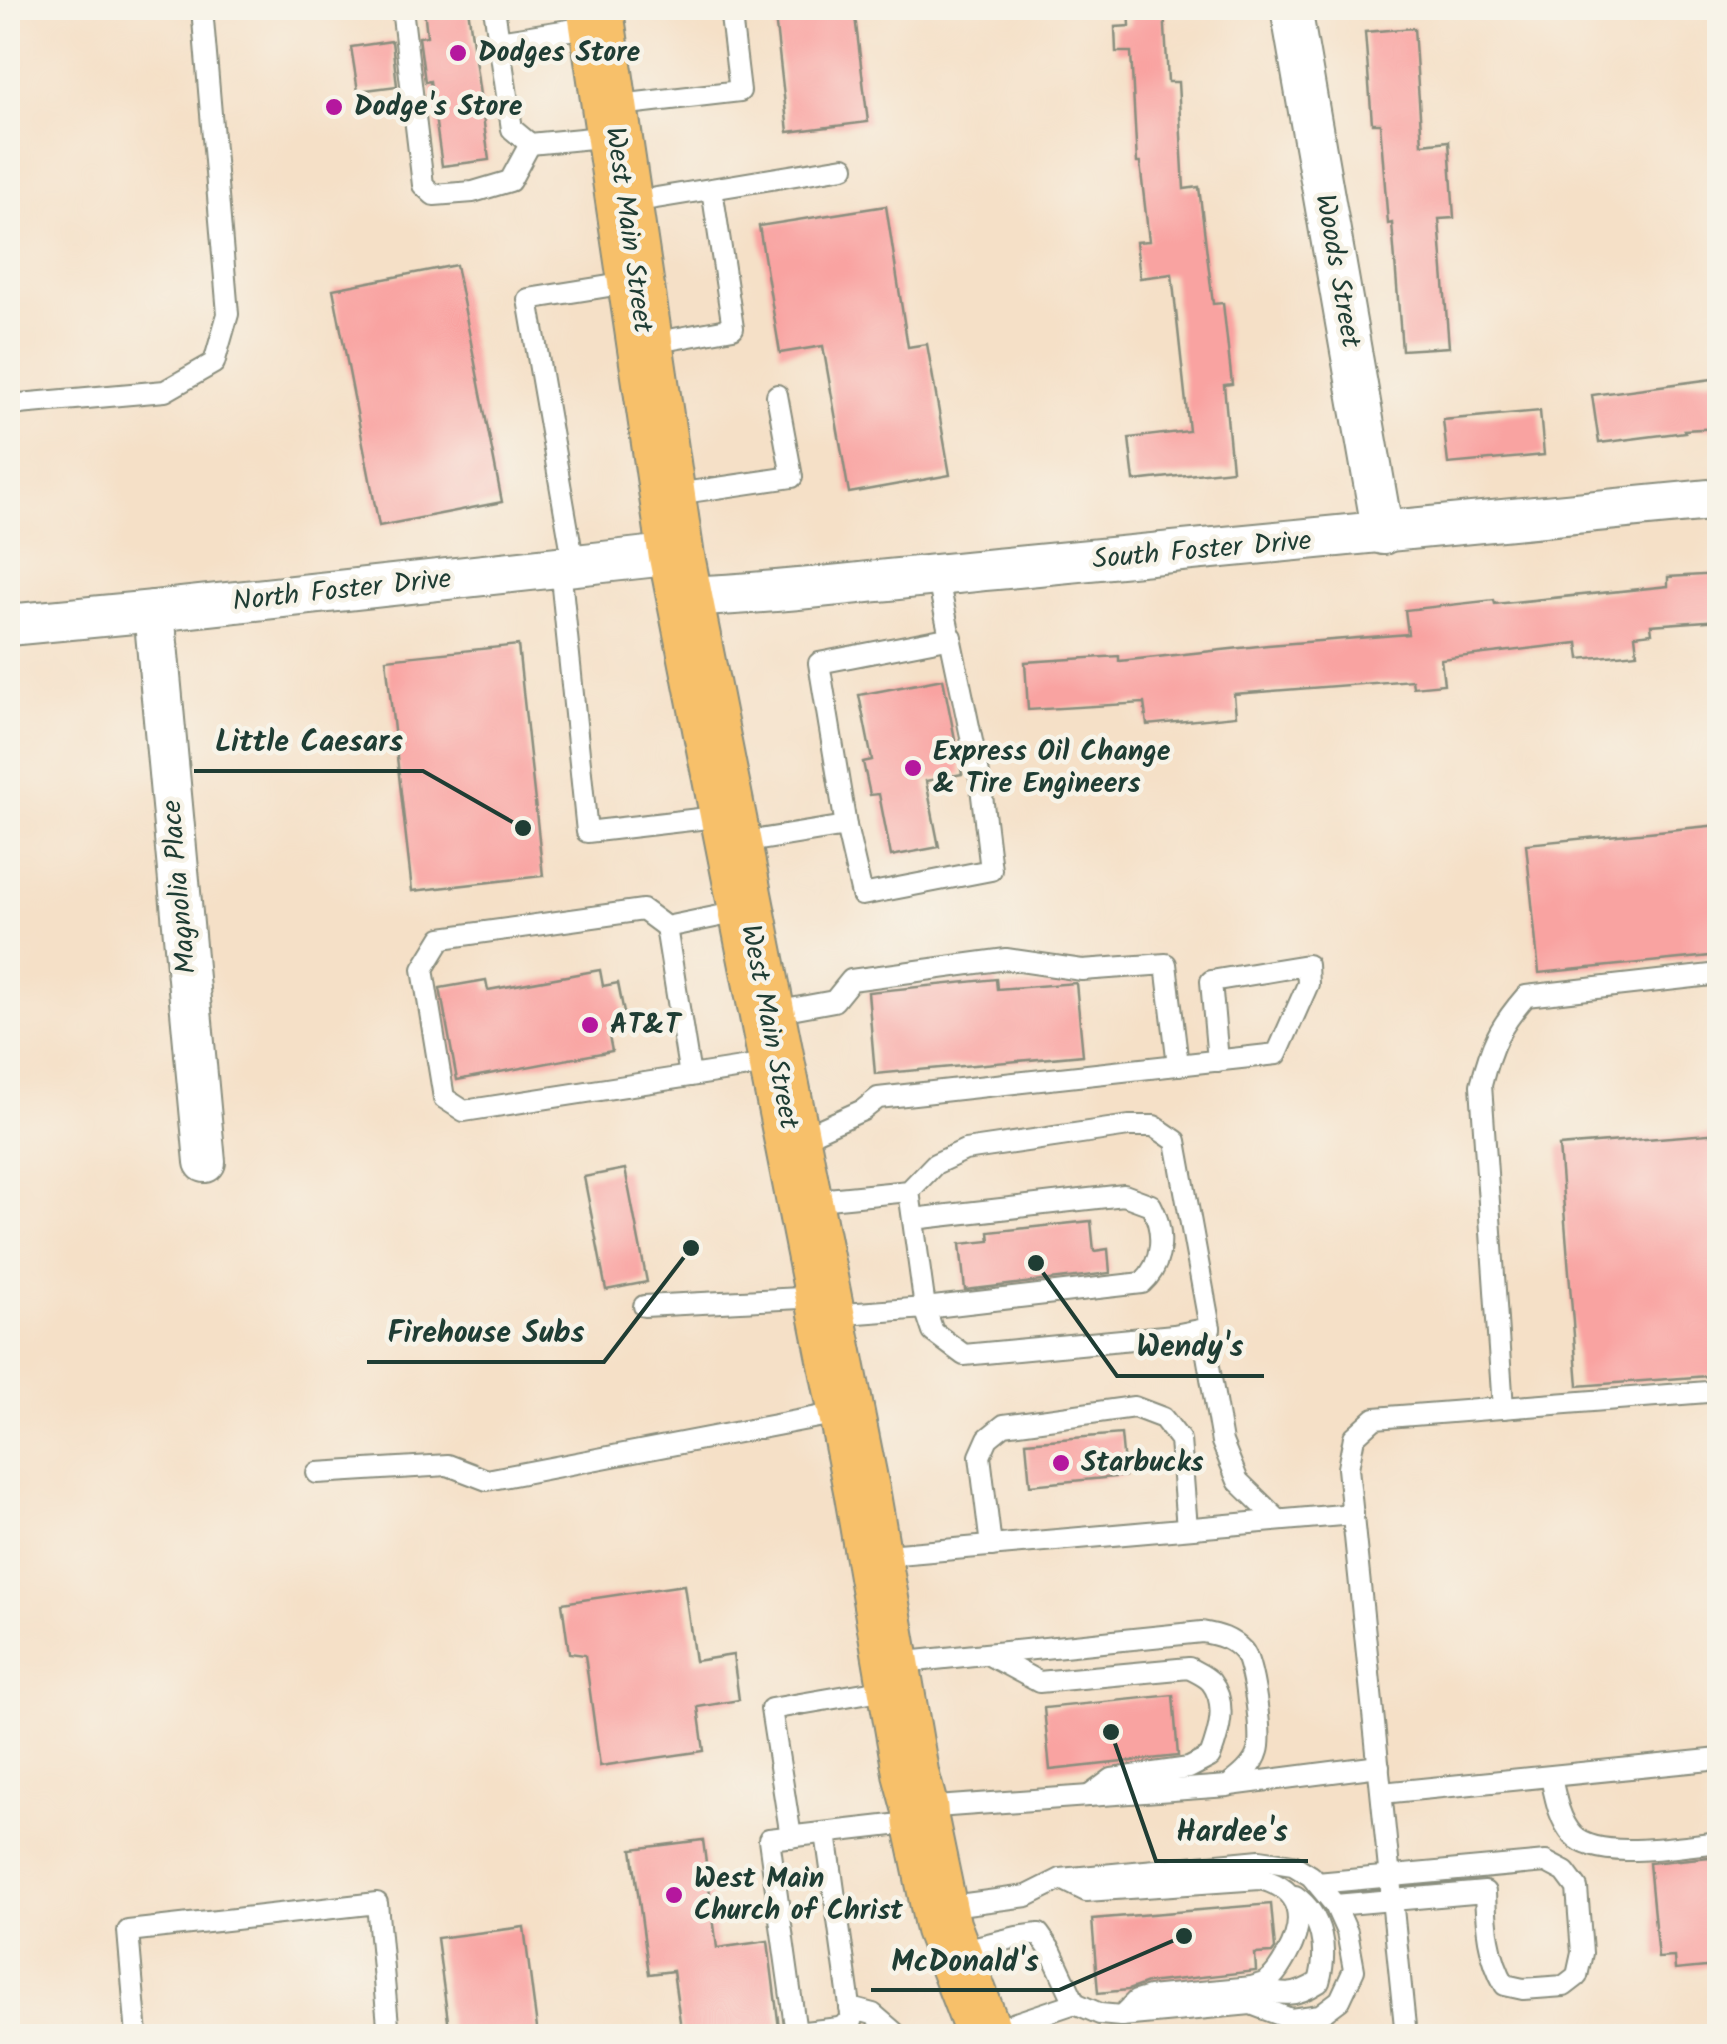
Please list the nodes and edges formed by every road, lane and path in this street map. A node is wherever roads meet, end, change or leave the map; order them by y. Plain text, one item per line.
1 (202, 8) edge
2 (402, 8) edge
3 (494, 8) edge
4 (730, 8) edge
5 (1290, 8) edge
6 (596, 17) edge
7 (498, 41) junction
8 (612, 121) junction
9 (530, 144) junction
10 (844, 167) dead end
11 (712, 188) junction
12 (624, 203) junction
13 (635, 282) junction
14 (644, 344) junction
15 (777, 395) dead end
16 (8, 405) edge
17 (667, 495) junction
18 (1720, 499) edge
19 (1383, 534) junction
20 (567, 566) junction
21 (937, 574) junction
22 (680, 576) junction
23 (154, 612) junction
24 (8, 625) edge
25 (952, 637) junction
26 (846, 826) junction
27 (730, 830) junction
28 (746, 910) junction
29 (666, 927) junction
30 (1720, 974) edge
31 (771, 1038) junction
32 (1218, 1060) junction
33 (1178, 1065) junction
34 (690, 1076) junction
35 (792, 1142) junction
36 (205, 1162) dead end
37 (909, 1192) junction
38 (806, 1201) junction
39 (913, 1219) junction
40 (644, 1306) dead end
41 (824, 1306) junction
42 (925, 1308) junction
43 (1210, 1328) junction
44 (1720, 1391) edge
45 (1504, 1408) junction
46 (846, 1412) junction
47 (317, 1473) dead end
48 (1353, 1514) junction
49 (1278, 1520) junction
50 (1187, 1528) junction
51 (991, 1546) junction
52 (873, 1556) junction
53 (987, 1654) junction
54 (893, 1676) junction
55 (1720, 1760) edge
56 (1379, 1766) junction
57 (1550, 1777) junction
58 (1228, 1786) junction
59 (1382, 1793) junction
60 (1088, 1797) junction
61 (921, 1815) junction
62 (826, 1833) junction
63 (791, 1837) junction
64 (1720, 1842) edge
65 (1491, 1867) junction
66 (1390, 1877) junction
67 (1061, 1879) junction
68 (1317, 1882) junction
69 (1286, 1891) junction
70 (1484, 1892) junction
71 (1392, 1900) junction
72 (1335, 1905) junction
73 (946, 1930) junction
74 (1252, 1987) junction
75 (1075, 2002) junction
76 (850, 2008) junction
77 (1121, 2016) junction
78 (838, 2032) edge
79 (985, 2035) edge
80 (137, 2036) edge
81 (390, 2036) edge
82 (894, 2036) edge
83 (1406, 2036) edge

1 - 16 lane
2 - 9 lane
3 - 7 lane
4 - 8 lane
5 - 19 street, Woods Street
6 - 7 lane
6 - 8 main road, West Main Street
7 - 9 lane
8 - 9 lane
8 - 12 main road, West Main Street
10 - 11 lane
11 - 12 lane
11 - 14 lane
12 - 13 main road, West Main Street
13 - 14 main road, West Main Street
13 - 20 lane
14 - 17 main road, West Main Street
15 - 17 lane
17 - 22 main road, West Main Street
18 - 19 street, South Foster Drive
19 - 21 street, South Foster Drive
20 - 22 street, North Foster Drive
20 - 23 street, North Foster Drive
20 - 27 lane
21 - 22 street, South Foster Drive
21 - 25 lane
22 - 27 main road, West Main Street
23 - 24 street, North Foster Drive
23 - 36 street, Magnolia Place
25 - 26 lane
25 - 26 lane
26 - 27 lane
27 - 28 main road, West Main Street
28 - 29 lane
28 - 31 main road, West Main Street
29 - 34 lane
29 - 34 lane
30 - 45 lane
31 - 33 lane
31 - 34 lane
31 - 35 main road, West Main Street
32 - 32 lane
32 - 33 lane
33 - 35 lane
35 - 38 main road, West Main Street
37 - 38 lane
37 - 39 lane
37 - 43 lane
38 - 41 main road, West Main Street
39 - 42 lane
39 - 42 lane
40 - 41 lane
41 - 42 lane
41 - 46 main road, West Main Street
42 - 43 lane
43 - 49 lane
44 - 45 lane
45 - 48 lane
46 - 47 lane
46 - 52 main road, West Main Street
48 - 49 lane
48 - 56 lane
49 - 50 lane
50 - 51 lane
50 - 51 lane
51 - 52 lane
52 - 54 main road, West Main Street
53 - 54 lane
53 - 58 lane
53 - 60 lane
54 - 61 main road, West Main Street
54 - 63 lane
55 - 57 lane
56 - 58 lane
56 - 59 lane
57 - 59 lane
57 - 64 lane
58 - 60 lane
59 - 66 lane
60 - 61 lane
61 - 62 lane
61 - 73 main road, West Main Street
62 - 63 lane
62 - 76 lane
63 - 78 lane
65 - 66 lane
65 - 70 lane
65 - 70 lane
66 - 68 lane
66 - 71 lane
67 - 68 lane
67 - 69 lane
67 - 73 lane
68 - 72 lane
69 - 74 lane
69 - 74 lane
70 - 71 lane
71 - 72 lane
71 - 83 lane
72 - 77 lane
73 - 75 lane
73 - 79 main road, West Main Street
74 - 77 lane
75 - 77 lane
75 - 79 lane
76 - 78 lane
76 - 82 lane
80 - 81 lane

